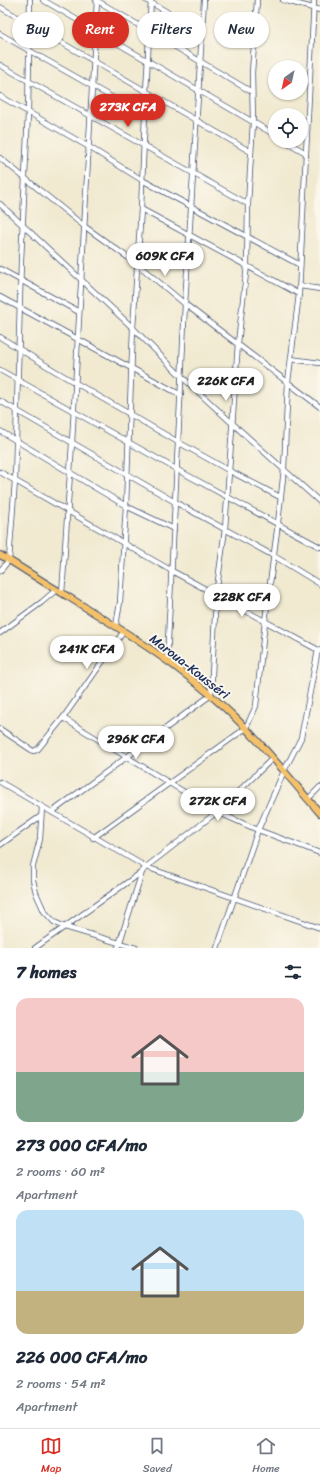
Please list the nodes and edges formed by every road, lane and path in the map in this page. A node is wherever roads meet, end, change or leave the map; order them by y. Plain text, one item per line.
1 (30, 0) edge
2 (43, 0) edge
3 (97, 0) edge
4 (146, 0) edge
5 (204, 0) edge
6 (257, 0) edge
7 (283, 0) edge
8 (314, 0) edge
9 (151, 1) edge
10 (0, 7) edge
11 (313, 9) junction
12 (320, 10) edge
13 (30, 12) edge
14 (96, 12) edge
15 (151, 12) edge
16 (170, 12) edge
17 (203, 12) edge
18 (12, 14) edge
19 (72, 17) edge
20 (137, 24) edge
21 (0, 34) edge
22 (64, 43) edge
23 (94, 48) edge
24 (126, 48) edge
25 (149, 48) edge
26 (177, 48) edge
27 (201, 48) edge
28 (30, 51) junction
29 (94, 60) junction
30 (148, 61) junction
31 (200, 62) junction
32 (0, 65) edge
33 (29, 82) junction
34 (92, 85) junction
35 (199, 91) junction
36 (146, 92) junction
37 (252, 92) junction
38 (0, 96) edge
39 (28, 113) junction
40 (91, 116) junction
41 (145, 116) junction
42 (196, 121) junction
43 (253, 122) junction
44 (268, 131) edge
45 (89, 147) junction
46 (144, 147) junction
47 (297, 148) edge
48 (251, 152) junction
49 (306, 153) junction
50 (0, 158) edge
51 (193, 175) junction
52 (25, 178) junction
53 (142, 180) junction
54 (0, 204) edge
55 (248, 204) junction
56 (191, 206) junction
57 (141, 209) junction
58 (23, 226) junction
59 (84, 226) junction
60 (190, 234) junction
61 (248, 237) junction
62 (137, 264) junction
63 (300, 264) junction
64 (247, 265) junction
65 (0, 269) edge
66 (20, 279) junction
67 (81, 279) junction
68 (300, 286) junction
69 (320, 289) edge
70 (300, 294) junction
71 (0, 297) edge
72 (185, 304) junction
73 (19, 307) junction
74 (80, 312) junction
75 (133, 328) junction
76 (0, 337) edge
77 (78, 339) junction
78 (238, 344) junction
79 (19, 348) junction
80 (291, 359) junction
81 (320, 363) edge
82 (132, 368) junction
83 (0, 370) edge
84 (182, 377) junction
85 (18, 380) junction
86 (288, 382) junction
87 (76, 383) junction
88 (181, 395) junction
89 (0, 401) edge
90 (320, 407) edge
91 (74, 410) junction
92 (18, 411) junction
93 (130, 414) junction
94 (233, 424) junction
95 (0, 431) edge
96 (16, 440) junction
97 (128, 442) junction
98 (178, 442) junction
99 (72, 443) junction
100 (176, 469) junction
101 (284, 469) junction
102 (230, 471) junction
103 (0, 472) edge
104 (71, 473) junction
105 (127, 474) junction
106 (15, 481) junction
107 (227, 496) junction
108 (280, 496) junction
109 (175, 502) junction
110 (320, 502) edge
111 (126, 506) junction
112 (68, 511) junction
113 (278, 523) junction
114 (174, 529) junction
115 (225, 530) junction
116 (124, 543) junction
117 (320, 546) edge
118 (0, 555) edge
119 (274, 556) junction
120 (9, 560) junction
121 (0, 570) edge
122 (172, 571) junction
123 (320, 584) edge
124 (56, 590) junction
125 (62, 594) junction
126 (216, 595) junction
127 (265, 621) junction
128 (116, 626) junction
129 (124, 631) junction
130 (0, 633) edge
131 (319, 651) edge
132 (167, 660) junction
133 (211, 695) junction
134 (63, 718) junction
135 (246, 728) junction
136 (0, 730) edge
137 (126, 757) junction
138 (273, 758) junction
139 (284, 771) junction
140 (1, 783) edge
141 (170, 783) junction
142 (320, 787) edge
143 (308, 799) junction
144 (42, 807) junction
145 (52, 812) junction
146 (217, 812) junction
147 (320, 814) edge
148 (41, 816) junction
149 (258, 830) junction
150 (93, 838) junction
151 (0, 845) edge
152 (320, 853) edge
153 (146, 867) junction
154 (142, 872) junction
155 (234, 898) junction
156 (65, 927) junction
157 (320, 928) edge
158 (120, 943) junction
159 (35, 948) edge
160 (118, 948) edge
161 (136, 948) edge
162 (217, 948) edge

1 - 13 street
2 - 19 street
3 - 14 street
3 - 20 street
4 - 9 street
5 - 17 street
6 - 37 street
7 - 11 street
8 - 11 street
9 - 15 street
9 - 16 street
10 - 18 street
11 - 12 street
11 - 49 street
21 - 28 street
22 - 29 street
23 - 29 street
24 - 30 street
25 - 30 street
26 - 31 street
27 - 31 street
28 - 33 street
28 - 34 street
29 - 34 street
29 - 36 street
30 - 35 street
30 - 36 street
31 - 35 street
31 - 37 street
32 - 33 street
33 - 39 street
33 - 40 street
34 - 40 street
34 - 41 street
35 - 42 street
35 - 43 street
36 - 41 street
36 - 42 street
37 - 43 street
38 - 39 street
39 - 45 street
39 - 52 street
40 - 45 street
40 - 46 street
41 - 46 street
42 - 48 street
42 - 51 street
43 - 44 street
43 - 48 street
45 - 53 street
45 - 59 street
46 - 51 street
46 - 53 street
47 - 49 street
48 - 55 street
49 - 63 street
50 - 52 street
51 - 55 street
51 - 56 street
52 - 58 street
52 - 59 street
53 - 56 street
53 - 57 street
54 - 58 street
55 - 61 street
56 - 60 street
56 - 61 street
57 - 60 street
57 - 62 street
58 - 66 street
58 - 67 street
59 - 62 street
59 - 67 street
60 - 64 street
60 - 72 street
61 - 63 street
61 - 64 street
62 - 72 street
62 - 75 street
63 - 68 street
64 - 70 street
64 - 78 street
65 - 66 street
66 - 73 street
66 - 74 street
67 - 74 street
67 - 75 street
68 - 69 street
68 - 70 street
70 - 80 street
71 - 73 street
72 - 78 street
72 - 84 street
73 - 77 street
73 - 79 street
74 - 77 street
75 - 82 street
75 - 84 street
76 - 79 street
77 - 82 street
77 - 87 street
78 - 86 street
78 - 94 street
79 - 85 street
79 - 87 street
80 - 81 street
80 - 86 street
82 - 88 street
82 - 93 street
83 - 85 street
84 - 88 street
84 - 94 street
85 - 91 street
85 - 92 street
86 - 90 street
86 - 101 street
87 - 91 street
87 - 93 street
88 - 98 street
89 - 92 street
91 - 97 street
91 - 99 street
92 - 96 street
92 - 99 street
93 - 97 street
93 - 98 street
94 - 101 street
94 - 102 street
95 - 96 street
96 - 104 street
96 - 106 street
97 - 100 street
97 - 105 street
98 - 100 street
98 - 102 street
99 - 104 street
99 - 105 street
100 - 107 street
100 - 109 street
101 - 108 street
101 - 110 street
102 - 107 street
102 - 108 street
103 - 106 street
104 - 111 street
104 - 112 street
105 - 109 street
105 - 111 street
106 - 112 street
106 - 120 street
107 - 113 street
107 - 115 street
108 - 113 street
109 - 114 street
109 - 115 street
111 - 114 street
111 - 116 street
112 - 116 street
112 - 125 street
113 - 117 street
113 - 119 street
114 - 122 street
115 - 119 street
115 - 126 street
116 - 122 street
116 - 128 street
118 - 120 highway, Maroua-Kousséri
119 - 123 street
119 - 127 street
120 - 121 street
120 - 124 highway, Maroua-Kousséri
122 - 126 street
122 - 132 street
124 - 125 highway, Maroua-Kousséri
124 - 130 street
125 - 128 highway, Maroua-Kousséri
126 - 127 street
126 - 133 street
127 - 131 street
127 - 135 street
128 - 129 highway, Maroua-Kousséri
129 - 132 highway, Maroua-Kousséri
129 - 134 street
131 - 139 street
132 - 133 highway, Maroua-Kousséri
133 - 135 highway, Maroua-Kousséri
133 - 137 street
134 - 136 street
134 - 137 street
135 - 138 highway, Maroua-Kousséri
135 - 141 street
137 - 141 street
137 - 145 street
138 - 139 highway, Maroua-Kousséri
138 - 146 street
139 - 143 highway, Maroua-Kousséri
139 - 149 street
140 - 144 street
141 - 146 street
141 - 150 street
142 - 143 street
143 - 147 highway, Maroua-Kousséri
144 - 145 street
144 - 148 street
145 - 150 street
146 - 149 street
146 - 153 street
148 - 151 street
148 - 156 street
149 - 152 street
149 - 155 street
150 - 153 street
153 - 154 street
153 - 155 street
154 - 156 street
154 - 158 street
155 - 157 street
155 - 162 street
156 - 158 street
156 - 159 street
158 - 160 street
158 - 161 street

